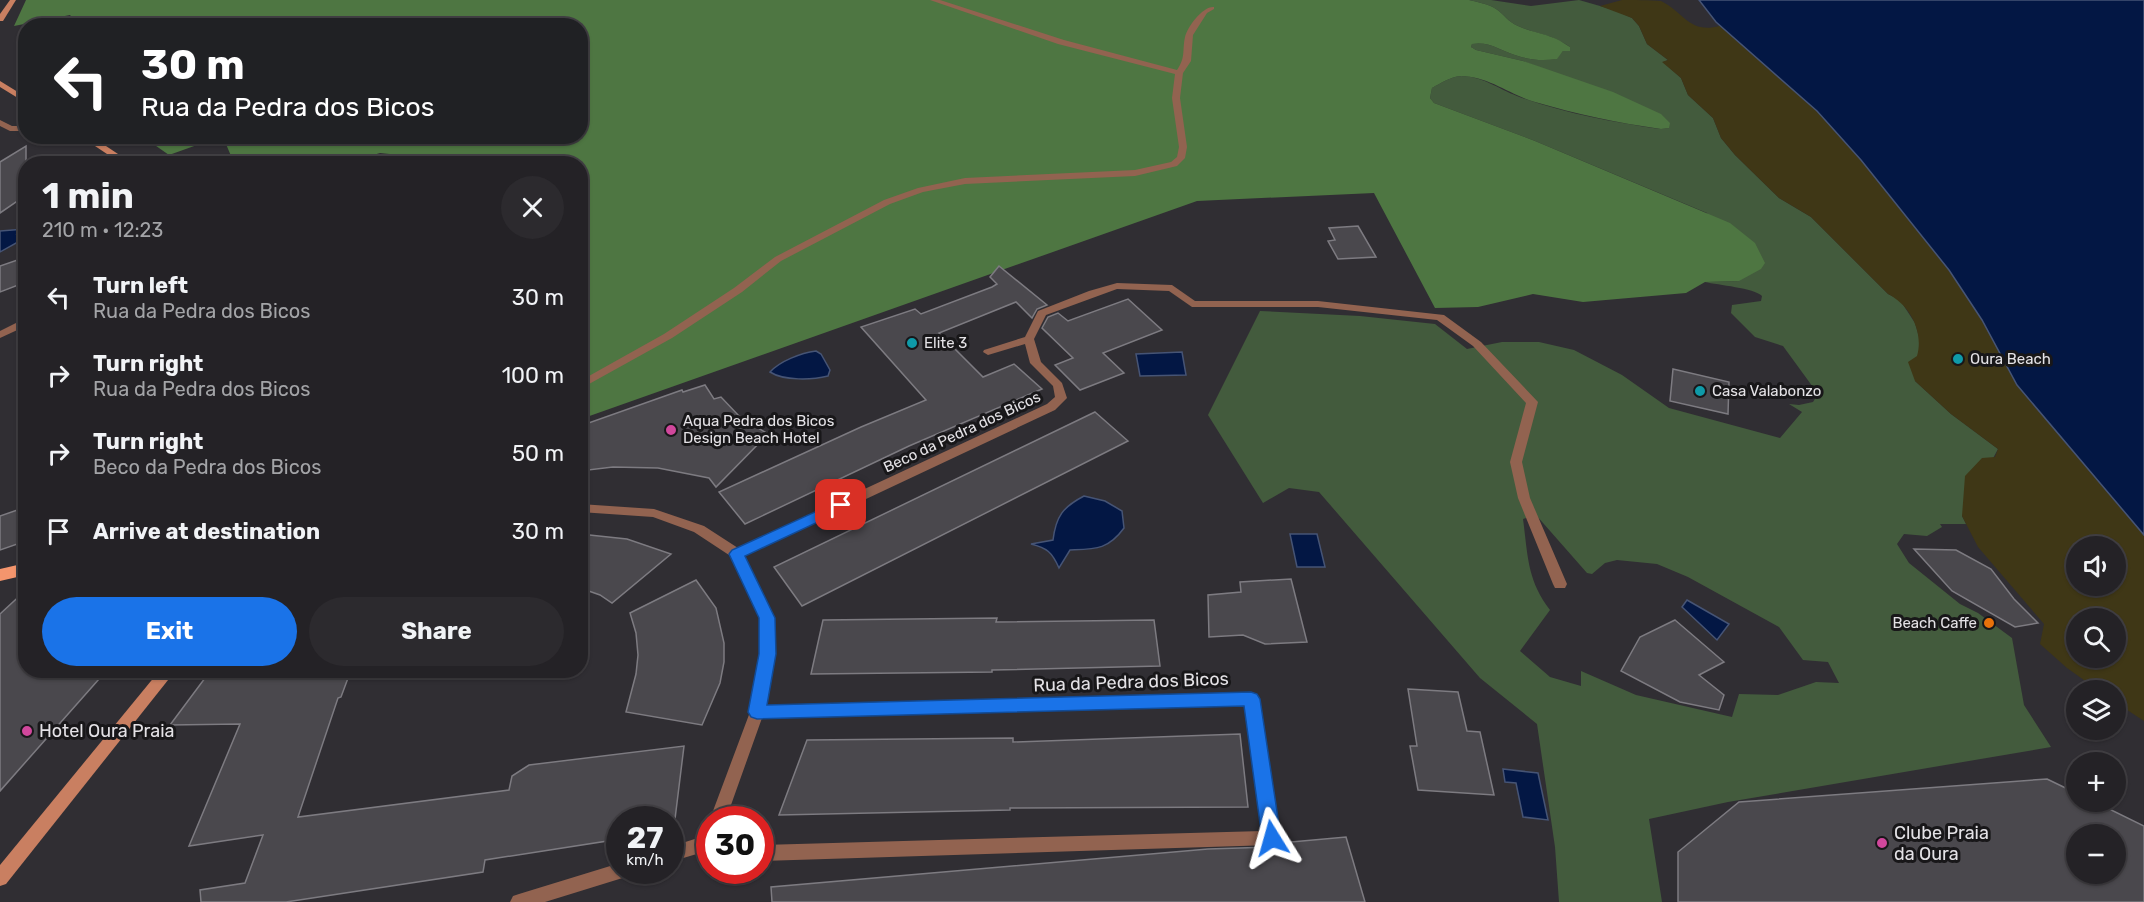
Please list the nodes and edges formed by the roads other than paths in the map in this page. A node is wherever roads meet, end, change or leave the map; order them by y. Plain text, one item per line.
1 (13, 0) edge
2 (933, 0) edge
3 (1212, 8) dead end
4 (0, 19) edge
5 (1179, 73) junction
6 (0, 83) edge
7 (18, 95) edge
8 (0, 122) edge
9 (18, 128) edge
10 (97, 144) edge
11 (116, 156) edge
12 (18, 325) edge
13 (0, 334) edge
14 (1029, 339) junction
15 (988, 352) dead end
16 (588, 381) edge
17 (588, 508) edge
18 (737, 554) junction
19 (1560, 584) dead end
20 (163, 678) edge
21 (757, 712) junction
22 (723, 806) edge
23 (774, 853) edge
24 (606, 875) edge
25 (0, 878) edge
26 (519, 902) edge

1 - 4 street
2 - 5 street
3 - 5 street
5 - 16 street
6 - 7 street
8 - 9 street
10 - 11 street
12 - 13 street
14 - 15 street
14 - 18 street, Beco da Pedra dos Bicos
14 - 19 street
17 - 18 street
18 - 21 street
20 - 25 street
21 - 22 street
21 - 23 street, Rua da Pedra dos Bicos
24 - 26 street

